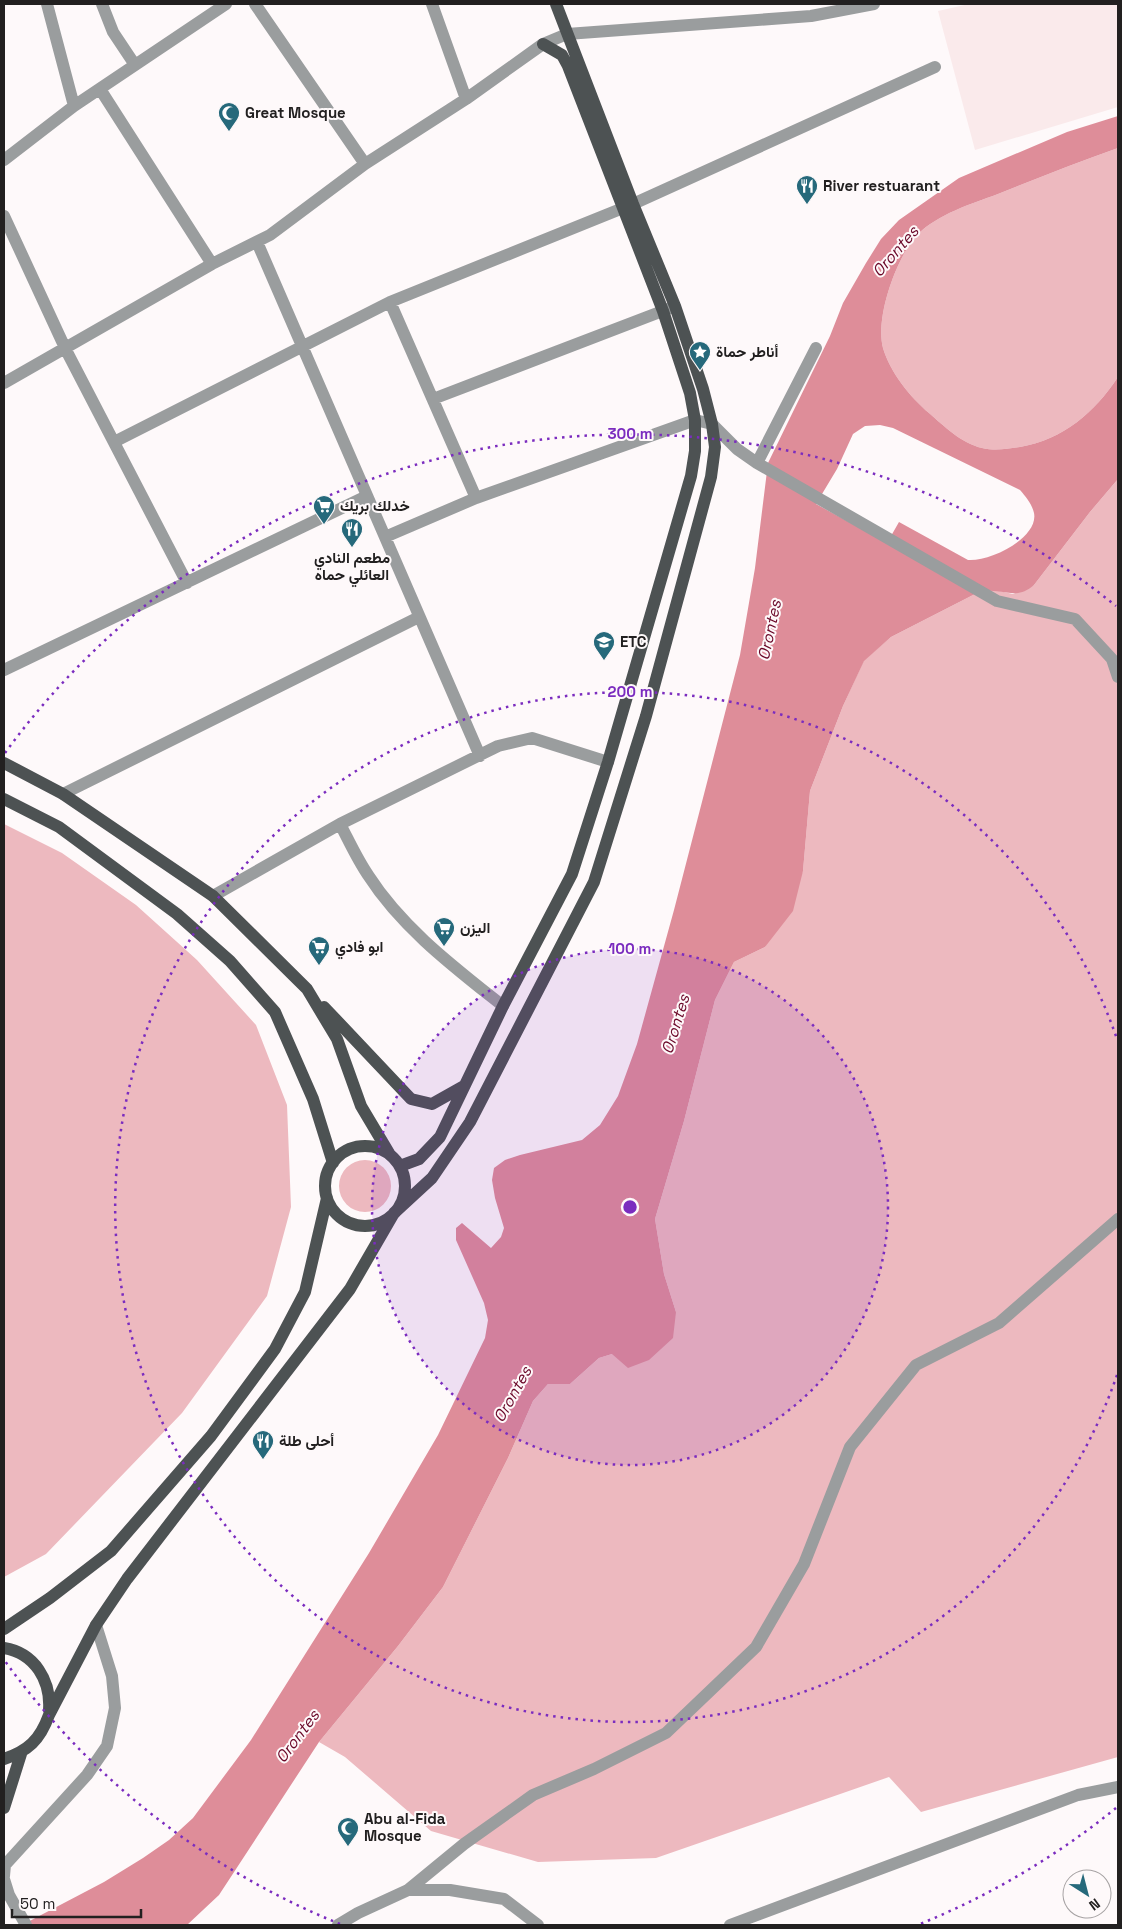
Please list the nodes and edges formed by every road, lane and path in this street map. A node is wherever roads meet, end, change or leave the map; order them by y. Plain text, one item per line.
1 (47, 4) edge
2 (102, 4) edge
3 (226, 4) edge
4 (255, 4) edge
5 (432, 4) edge
6 (556, 4) edge
7 (874, 4) edge
8 (567, 34) junction
9 (542, 44) junction
10 (135, 64) junction
11 (935, 67) dead end
12 (100, 89) junction
13 (466, 99) junction
14 (74, 106) junction
15 (4, 160) edge
16 (365, 164) junction
17 (628, 206) junction
18 (4, 216) edge
19 (257, 242) junction
20 (212, 264) junction
21 (390, 302) junction
22 (676, 306) junction
23 (663, 311) junction
24 (302, 347) junction
25 (816, 348) dead end
26 (66, 350) junction
27 (4, 383) edge
28 (433, 399) junction
29 (695, 420) junction
30 (712, 424) junction
31 (114, 442) junction
32 (757, 464) junction
33 (367, 496) junction
34 (476, 498) junction
35 (385, 537) junction
36 (187, 583) junction
37 (419, 616) junction
38 (4, 670) edge
39 (1118, 676) edge
40 (480, 756) junction
41 (608, 762) junction
42 (4, 763) edge
43 (63, 794) junction
44 (4, 799) edge
45 (340, 824) junction
46 (213, 896) junction
47 (307, 989) junction
48 (503, 1006) junction
49 (464, 1086) junction
50 (389, 1153) junction
51 (333, 1162) junction
52 (400, 1166) junction
53 (327, 1198) junction
54 (394, 1213) junction
55 (1118, 1219) edge
56 (96, 1625) junction
57 (4, 1629) edge
58 (4, 1648) edge
59 (49, 1715) junction
60 (21, 1754) junction
61 (4, 1759) edge
62 (1118, 1787) edge
63 (4, 1808) edge
64 (4, 1877) edge
65 (408, 1890) junction
66 (26, 1925) edge
67 (338, 1925) edge
68 (538, 1925) edge
69 (730, 1925) edge

1 - 14 street
2 - 10 street
3 - 10 street
4 - 16 street
5 - 13 street
6 - 8 main road
7 - 8 street
8 - 9 street
8 - 17 main road
9 - 13 street
9 - 17 main road
10 - 12 street
11 - 17 street
12 - 14 street
12 - 20 street
13 - 16 street
14 - 15 street
16 - 19 street
17 - 21 street
17 - 22 main road
17 - 23 main road
18 - 26 street
19 - 20 street
19 - 24 street
20 - 26 street
21 - 24 street
21 - 28 street
22 - 23 street
22 - 30 main road
23 - 28 street
23 - 29 main road
24 - 31 street
24 - 33 street
25 - 32 street
26 - 27 street
26 - 31 street
28 - 34 street
29 - 30 street
29 - 34 street
29 - 41 main road
30 - 32 street
30 - 54 main road
31 - 36 street
32 - 39 street
33 - 35 street
33 - 36 street
34 - 35 street
35 - 37 street
36 - 38 street
37 - 40 street
37 - 43 street
40 - 41 street
40 - 45 street
41 - 48 main road
42 - 43 main road
43 - 46 main road
44 - 51 main road
45 - 46 street
45 - 48 street
46 - 47 main road
47 - 49 main road
47 - 50 main road
48 - 49 main road
49 - 52 main road
50 - 51 main road
50 - 52 main road
51 - 53 main road
52 - 54 main road
53 - 54 main road
53 - 57 main road
54 - 56 main road
55 - 65 street
56 - 59 main road
56 - 64 street
58 - 59 main road
59 - 60 main road
60 - 61 main road
60 - 63 main road
62 - 69 street
64 - 66 street
65 - 67 street
65 - 68 street

